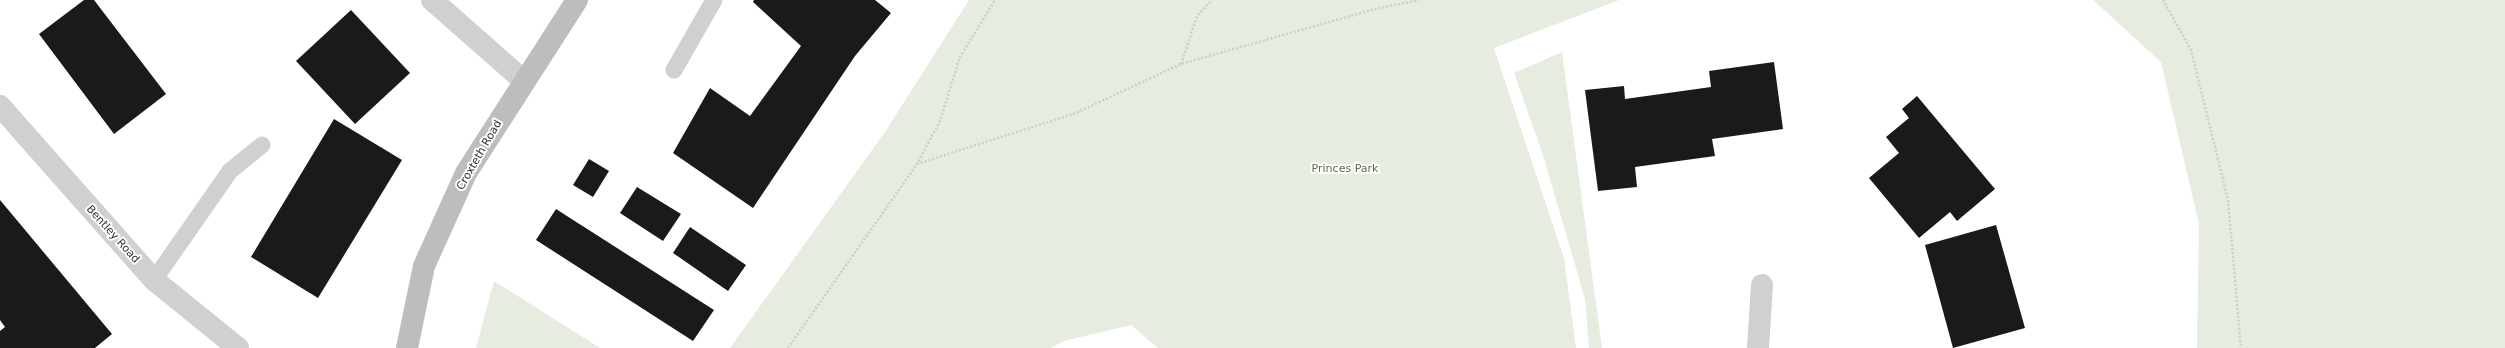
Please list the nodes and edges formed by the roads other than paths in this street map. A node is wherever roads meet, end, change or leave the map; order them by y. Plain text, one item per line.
1 (432, 0) edge
2 (577, 0) edge
3 (714, 0) edge
4 (674, 70) dead end
5 (524, 81) junction
6 (0, 106) edge
7 (262, 145) dead end
8 (154, 280) junction
9 (1762, 285) dead end
10 (238, 348) edge
11 (407, 348) edge
12 (1758, 348) edge

1 - 5 street
2 - 5 main road, Croxteth Road
3 - 4 lane
5 - 11 main road, Croxteth Road
6 - 8 street, Bentley Road
7 - 8 lane
8 - 10 street, Bentley Road
9 - 12 street

